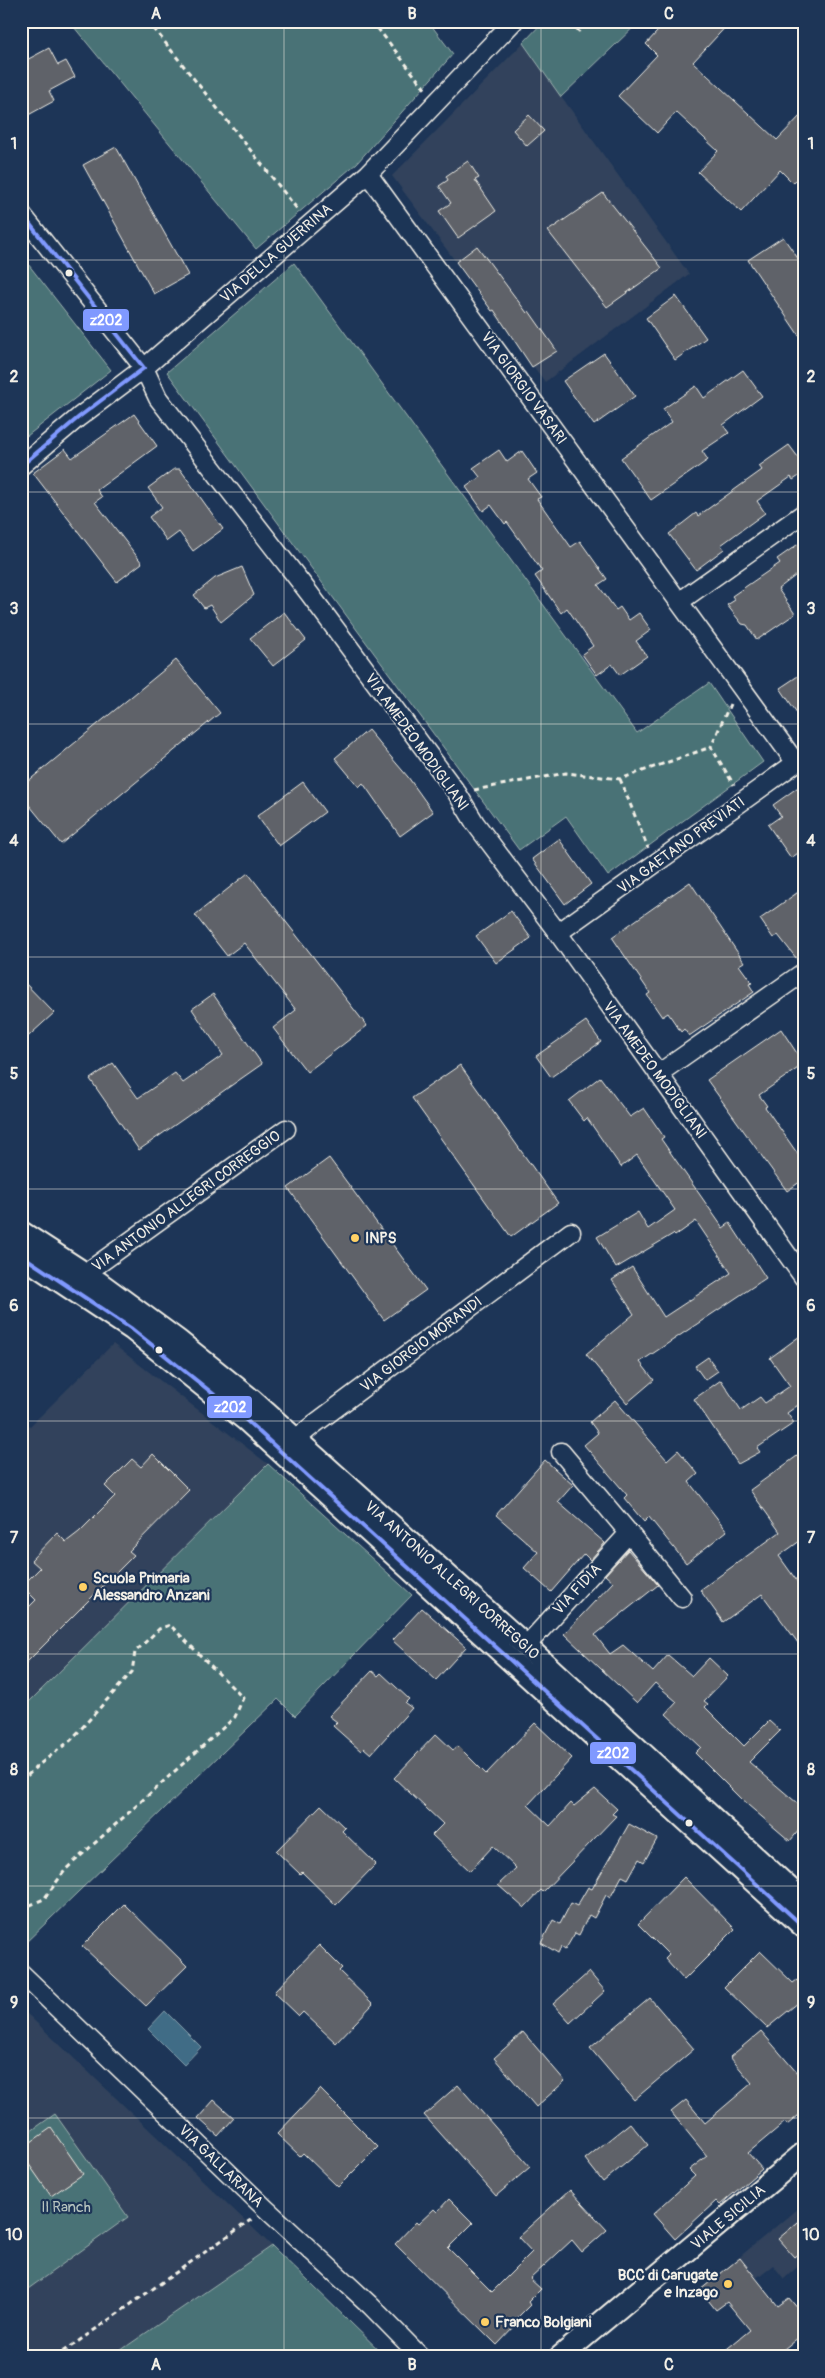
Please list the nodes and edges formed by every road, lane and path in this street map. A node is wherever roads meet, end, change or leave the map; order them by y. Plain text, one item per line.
1 (148, 21) edge
2 (372, 21) edge
3 (514, 21) edge
4 (570, 21) edge
5 (589, 21) edge
6 (436, 103) junction
7 (368, 174) junction
8 (21, 213) edge
9 (310, 224) junction
10 (144, 368) junction
11 (21, 466) edge
12 (804, 513) edge
13 (680, 602) junction
14 (739, 684) junction
15 (711, 747) junction
16 (800, 760) edge
17 (620, 779) junction
18 (456, 793) junction
19 (744, 800) junction
20 (655, 864) junction
21 (558, 933) junction
22 (804, 972) edge
23 (658, 1074) junction
24 (286, 1129) dead end
25 (21, 1232) edge
26 (571, 1232) dead end
27 (21, 1255) edge
28 (86, 1273) junction
29 (804, 1278) edge
30 (283, 1449) junction
31 (561, 1452) dead end
32 (629, 1533) junction
33 (682, 1598) dead end
34 (526, 1646) junction
35 (21, 1782) edge
36 (804, 1902) edge
37 (21, 1909) edge
38 (804, 1927) edge
39 (21, 1973) edge
40 (804, 2153) edge
41 (265, 2208) junction
42 (56, 2357) edge
43 (421, 2357) edge
44 (560, 2357) edge

1 - 9 path
2 - 6 path
3 - 6 street, VIA DELLA GUERRINA
4 - 5 path
6 - 7 street, VIA DELLA GUERRINA
7 - 9 street, VIA DELLA GUERRINA
7 - 13 street, VIA GIORGIO VASARI
8 - 10 street, VIA AMEDEO MODIGLIANI
9 - 10 street, VIA DELLA GUERRINA
10 - 11 street, VIA DELLA GUERRINA
10 - 18 street, VIA AMEDEO MODIGLIANI
12 - 13 street
13 - 14 street, VIA GIORGIO VASARI
14 - 15 path
14 - 16 street, VIA GIORGIO VASARI
15 - 17 path
15 - 19 path
16 - 19 street, VIA GAETANO PREVIATI
17 - 18 path
17 - 20 path
18 - 21 street, VIA AMEDEO MODIGLIANI
19 - 20 street, VIA GAETANO PREVIATI
20 - 21 street, VIA GAETANO PREVIATI
21 - 23 street, VIA AMEDEO MODIGLIANI
22 - 23 street
23 - 29 street, VIA AMEDEO MODIGLIANI
24 - 28 street, VIA ANTONIO ALLEGRI CORREGGIO
25 - 28 street, VIA ANTONIO ALLEGRI CORREGGIO
26 - 30 street, VIA GIORGIO MORANDI
27 - 30 street, VIA ANTONIO ALLEGRI CORREGGIO
28 - 30 street, VIA ANTONIO ALLEGRI CORREGGIO
30 - 34 street, VIA ANTONIO ALLEGRI CORREGGIO
30 - 38 street, VIA ANTONIO ALLEGRI CORREGGIO
31 - 32 street
32 - 33 street
32 - 34 street, VIA FIDIA
34 - 36 street, VIA ANTONIO ALLEGRI CORREGGIO
35 - 37 path
39 - 41 street, VIA GALLARANA
40 - 44 street, VIALE SICILIA
41 - 42 path
41 - 43 street, VIA GALLARANA

